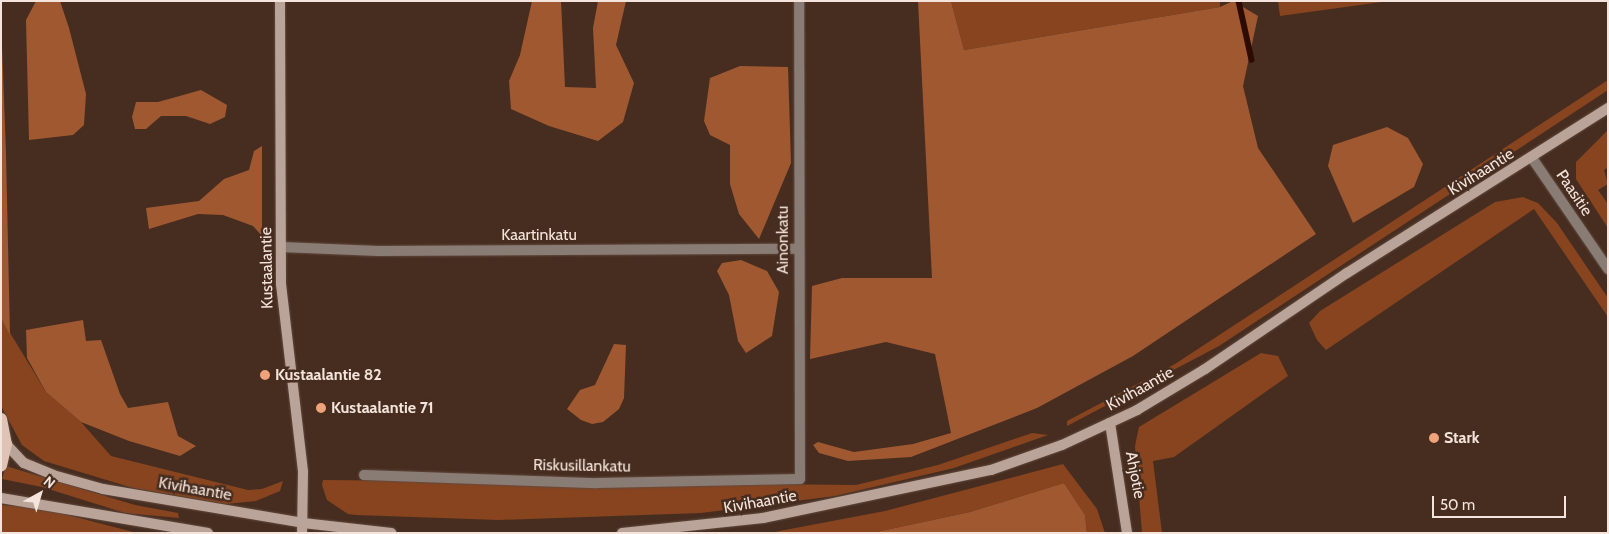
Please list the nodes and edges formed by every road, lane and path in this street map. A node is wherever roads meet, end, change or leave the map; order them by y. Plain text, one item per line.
1 (280, 1) edge
2 (799, 1) edge
3 (1608, 108) edge
4 (1532, 158) junction
5 (281, 247) junction
6 (798, 249) junction
7 (1608, 269) edge
8 (1, 419) edge
9 (1110, 423) junction
10 (6, 444) junction
11 (1, 465) edge
12 (364, 475) dead end
13 (800, 479) joint
14 (1, 498) edge
15 (302, 528) edge
16 (208, 533) edge
17 (391, 533) edge
18 (622, 533) edge
19 (1127, 533) edge

1 - 5 main road, Kustaalantie
2 - 6 street, Ainonkatu
3 - 4 main road, Kivihaantie
4 - 7 street, Paasitie
4 - 9 main road, Kivihaantie
5 - 6 street, Kaartinkatu
5 - 15 main road, Kustaalantie
6 - 13 street, Ainonkatu
8 - 10 main road
9 - 18 main road, Kivihaantie
9 - 19 main road, Ahjotie
10 - 11 main road
10 - 15 main road, Kivihaantie
12 - 13 street, Riskusillankatu
14 - 16 main road
15 - 17 main road, Kivihaantie

